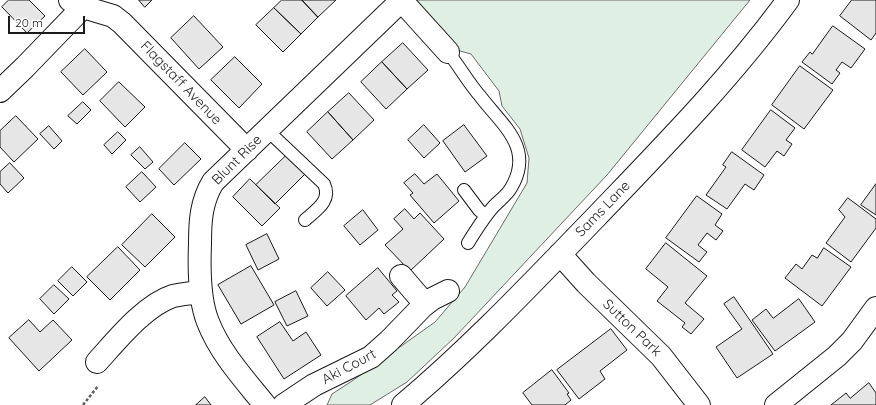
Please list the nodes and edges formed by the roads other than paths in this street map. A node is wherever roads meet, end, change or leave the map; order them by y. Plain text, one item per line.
1 (401, 0) edge
2 (788, 0) edge
3 (76, 4) edge
4 (448, 52) joint
5 (0, 91) edge
6 (267, 130) junction
7 (247, 150) junction
8 (464, 190) dead end
9 (486, 216) junction
10 (305, 220) dead end
11 (468, 243) dead end
12 (560, 254) junction
13 (402, 276) dead end
14 (448, 291) dead end
15 (201, 292) junction
16 (425, 304) junction
17 (876, 308) edge
18 (97, 362) dead end
19 (265, 405) edge
20 (284, 405) edge
21 (403, 405) edge
22 (699, 405) edge
23 (776, 405) edge

1 - 4 street, Blunt Rise
1 - 6 street, Blunt Rise
2 - 12 street, Sams Lane
3 - 5 street
3 - 7 street, Flagstaff Avenue
4 - 9 lane, Blunt Rise
6 - 7 street, Blunt Rise
6 - 10 lane
7 - 15 street, Blunt Rise
8 - 9 lane
9 - 11 lane, Blunt Rise
12 - 21 street, Sams Lane
12 - 22 street, Sutton Park
13 - 16 street
14 - 16 street, Aki Court
15 - 18 street
15 - 19 street, Blunt Rise
16 - 20 street, Aki Court
17 - 23 street

